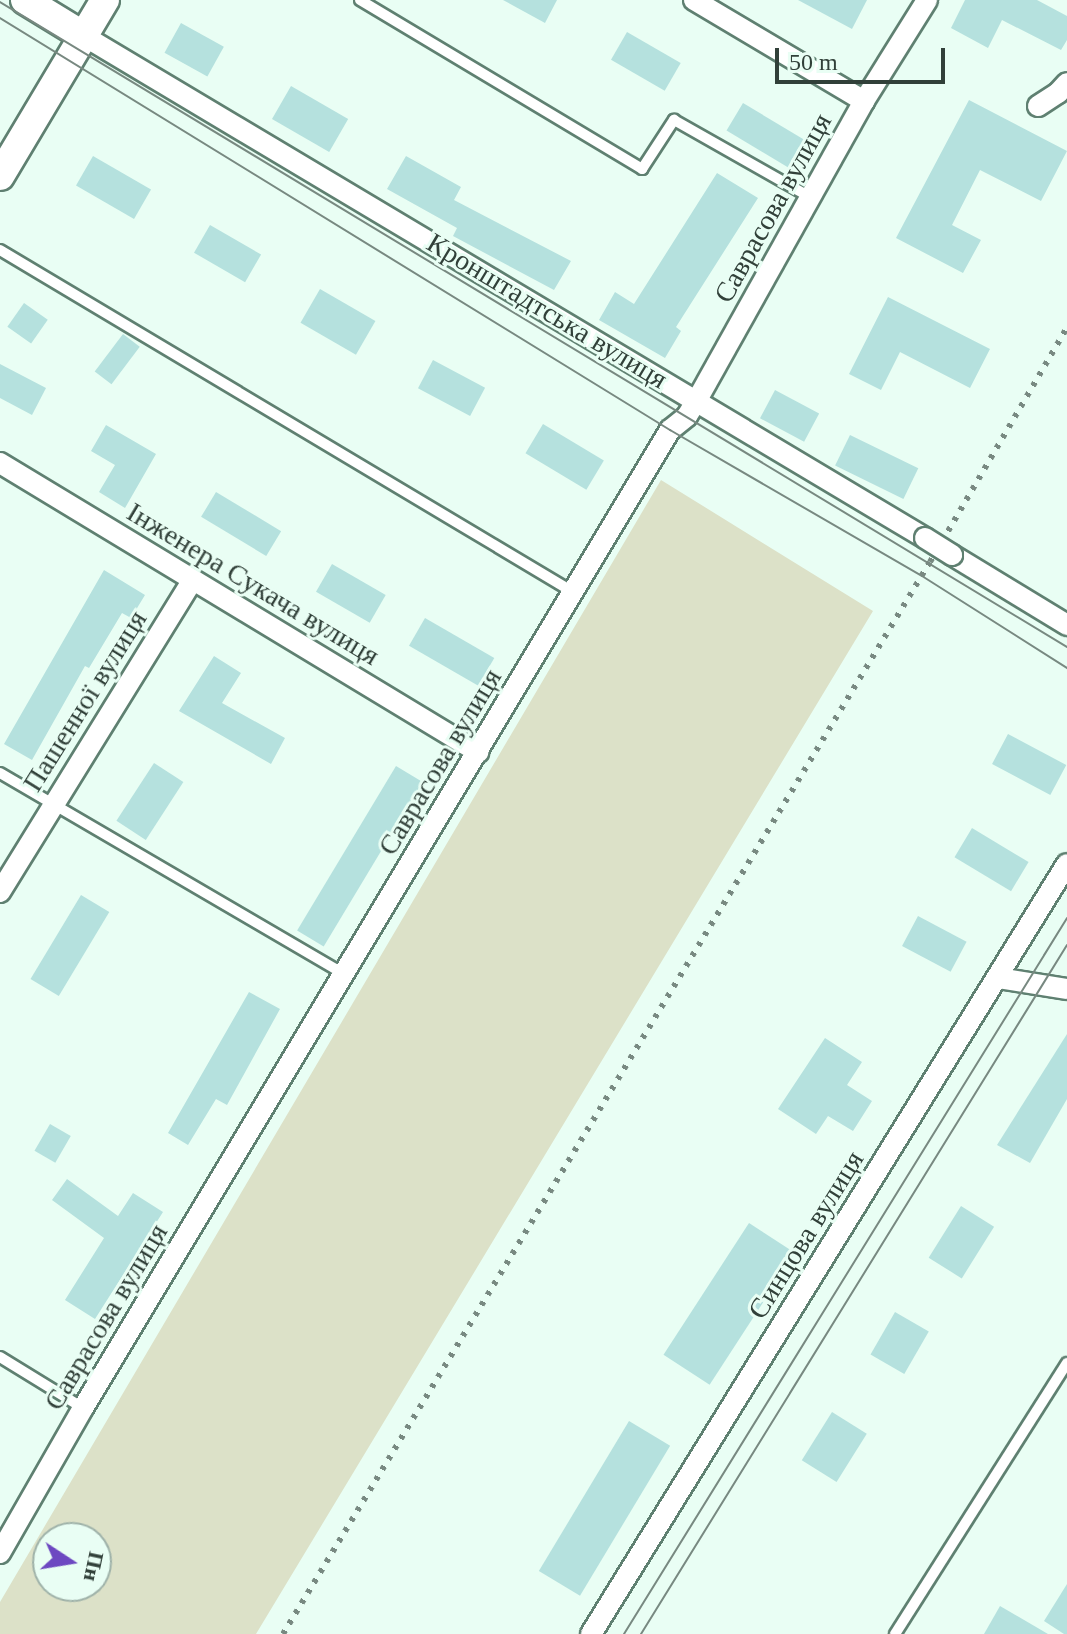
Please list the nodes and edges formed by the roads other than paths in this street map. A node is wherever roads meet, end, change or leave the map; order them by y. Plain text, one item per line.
1 (25, 0) edge
2 (105, 0) edge
3 (360, 0) edge
4 (694, 0) edge
5 (927, 0) edge
6 (84, 36) junction
7 (1067, 83) edge
8 (864, 101) junction
9 (1038, 106) dead end
10 (0, 176) edge
11 (812, 198) junction
12 (0, 250) edge
13 (697, 400) junction
14 (0, 463) edge
15 (193, 580) junction
16 (573, 592) junction
17 (1067, 625) edge
18 (478, 752) junction
19 (0, 773) edge
20 (53, 806) junction
21 (1067, 864) edge
22 (0, 892) edge
23 (346, 975) junction
24 (998, 978) junction
25 (1067, 989) edge
26 (0, 1357) edge
27 (1067, 1363) edge
28 (83, 1408) junction
29 (0, 1553) edge
30 (591, 1634) edge
31 (895, 1634) edge

1 - 6 main road, Кронштадтська вулиця
2 - 6 main road
3 - 11 lane
4 - 8 street
5 - 8 street, Саврасова вулиця
6 - 10 main road
6 - 13 street, Кронштадтська вулиця
7 - 9 street
8 - 11 street, Саврасова вулиця
11 - 13 street, Саврасова вулиця
12 - 16 lane
13 - 16 street, Саврасова вулиця
13 - 17 street, Кронштадтська вулиця, bridge
14 - 15 street, Інженера Сукача вулиця
15 - 18 street, Інженера Сукача вулиця
15 - 20 street, Пашенної вулиця
16 - 18 street, Саврасова вулиця
18 - 23 street, Саврасова вулиця
19 - 20 lane
20 - 22 street, Пашенної вулиця
20 - 23 lane
21 - 24 street, Синцова вулиця
23 - 28 street, Саврасова вулиця
24 - 25 street
24 - 30 street, Синцова вулиця
26 - 28 lane
27 - 31 lane
28 - 29 street, Саврасова вулиця

